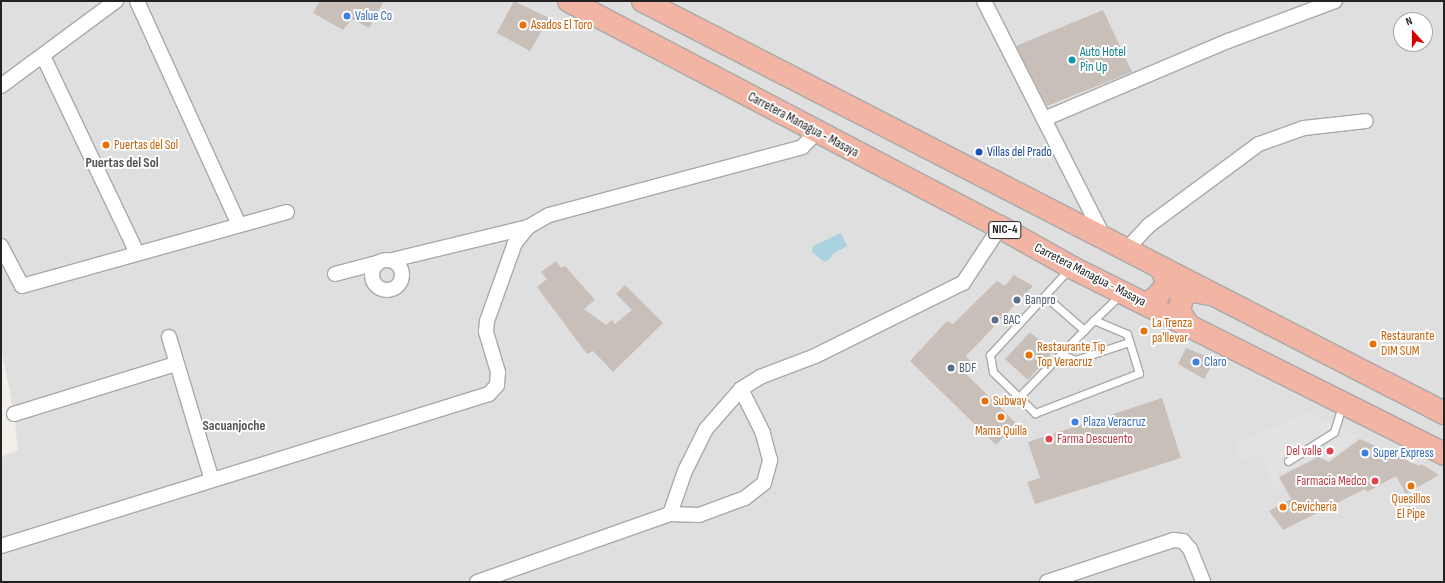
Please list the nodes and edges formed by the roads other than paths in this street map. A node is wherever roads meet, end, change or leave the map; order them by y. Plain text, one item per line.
1 (116, 1) edge
2 (138, 1) edge
3 (569, 1) edge
4 (643, 1) edge
5 (984, 1) edge
6 (1335, 1) edge
7 (43, 56) junction
8 (1, 86) edge
9 (1044, 119) junction
10 (1366, 121) dead end
11 (816, 133) junction
12 (286, 212) dead end
13 (239, 225) junction
14 (528, 227) junction
15 (1000, 228) junction
16 (1105, 240) junction
17 (1, 246) edge
18 (1125, 251) junction
19 (137, 253) junction
20 (392, 260) junction
21 (377, 263) junction
22 (1071, 268) junction
23 (1161, 268) junction
24 (335, 274) dead end
25 (1121, 293) junction
26 (1213, 294) junction
27 (1045, 296) junction
28 (1145, 304) junction
29 (1094, 320) junction
30 (1188, 325) junction
31 (1084, 330) junction
32 (169, 337) dead end
33 (1129, 342) junction
34 (1061, 354) junction
35 (176, 364) junction
36 (741, 389) junction
37 (1019, 397) junction
38 (1343, 403) junction
39 (1444, 413) edge
40 (14, 414) dead end
41 (1444, 454) edge
42 (1288, 461) dead end
43 (212, 480) junction
44 (670, 514) junction
45 (1, 546) edge
46 (477, 582) edge
47 (1047, 582) edge
48 (1203, 582) edge

1 - 7 street
2 - 13 street
3 - 11 highway, Carretera Managua - Masaya / NIC-4
4 - 16 highway
5 - 9 street
6 - 9 street
7 - 8 street
7 - 19 street
9 - 16 street
10 - 18 street
11 - 14 street
11 - 15 highway, Carretera Managua - Masaya / NIC-4
12 - 13 street
13 - 19 street
14 - 20 street
14 - 43 street
15 - 22 highway, Carretera Managua - Masaya / NIC-4
15 - 36 street
16 - 18 highway
17 - 19 street
18 - 23 highway
20 - 21 street
20 - 21 street
21 - 24 street
22 - 25 highway, Carretera Managua - Masaya / NIC-4
22 - 27 lane
23 - 26 highway
23 - 28 highway
25 - 28 highway, Carretera Managua - Masaya / NIC-4
25 - 29 lane
26 - 30 highway
26 - 39 highway
27 - 31 lane
27 - 37 lane
28 - 30 highway, Carretera Managua - Masaya / NIC-4
29 - 31 lane
29 - 33 lane
30 - 38 highway, Carretera Managua - Masaya / NIC-4
31 - 34 lane
32 - 35 street
33 - 34 lane
33 - 37 lane
34 - 37 lane
35 - 40 street
35 - 43 street
36 - 44 street
36 - 44 street
38 - 41 highway, Carretera Managua - Masaya / NIC-4
38 - 42 lane
43 - 45 street
44 - 46 street
47 - 48 street

